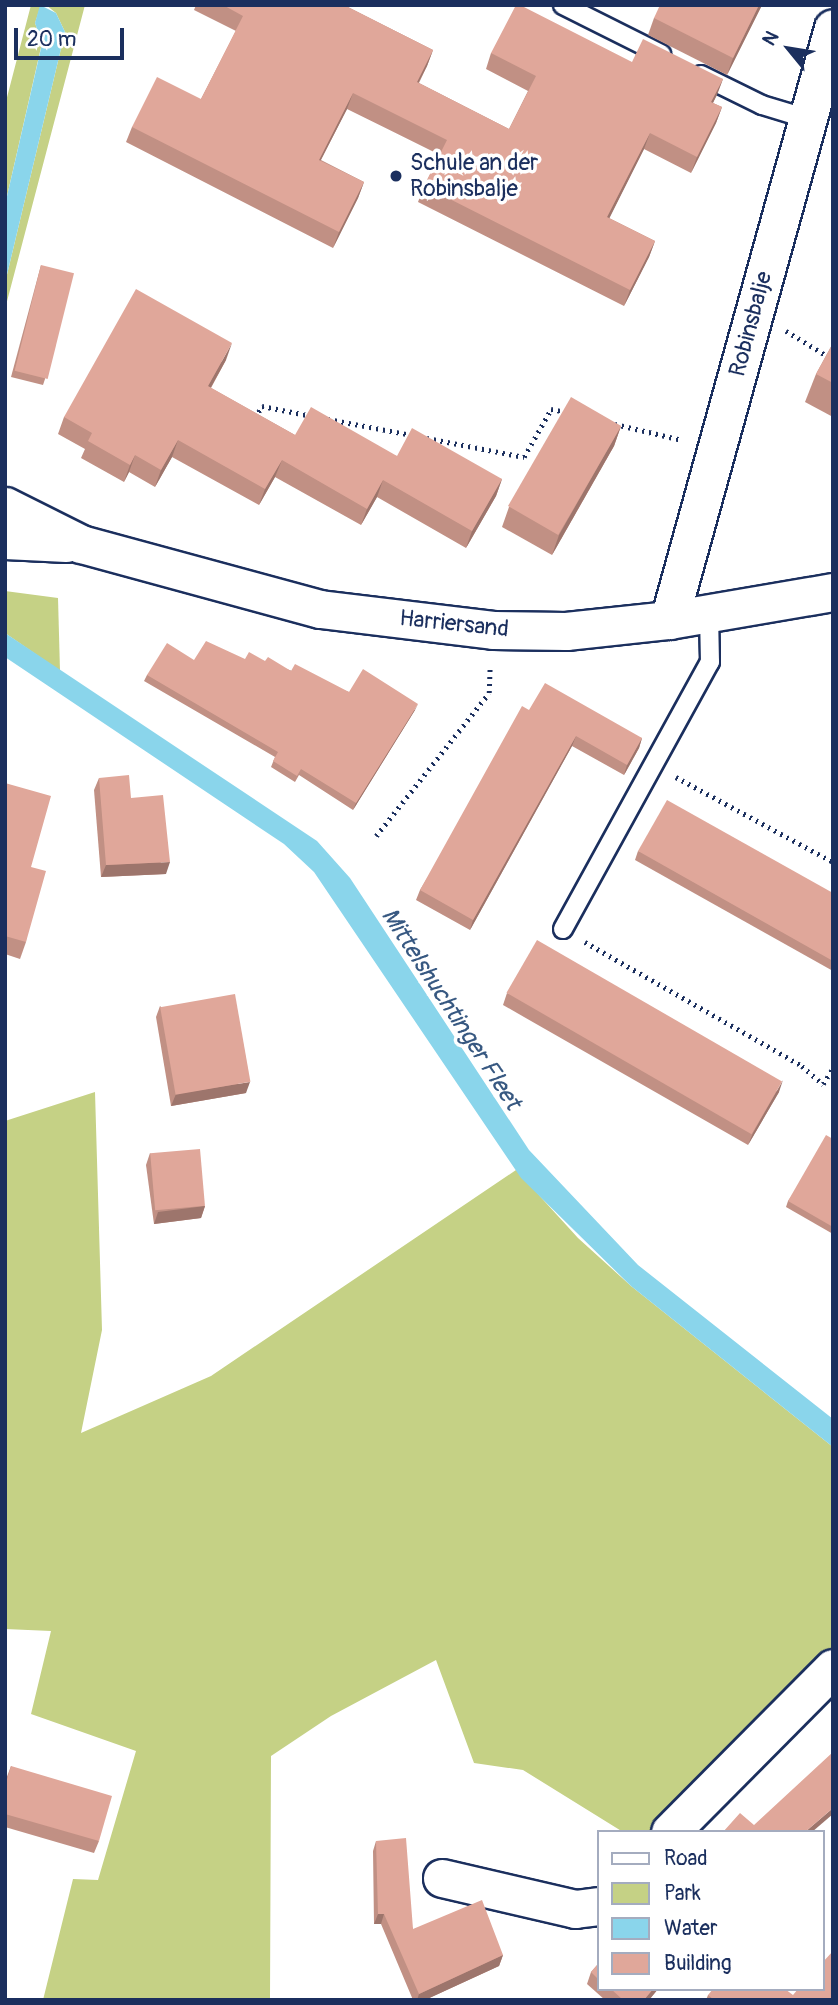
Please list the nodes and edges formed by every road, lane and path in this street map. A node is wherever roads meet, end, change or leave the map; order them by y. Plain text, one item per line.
1 (563, 5) edge
2 (833, 28) edge
3 (808, 119) junction
4 (755, 311) junction
5 (830, 358) edge
6 (576, 415) edge
7 (602, 421) edge
8 (363, 425) junction
9 (249, 429) edge
10 (357, 438) edge
11 (461, 445) junction
12 (717, 448) junction
13 (454, 457) edge
14 (5, 506) edge
15 (5, 540) edge
16 (81, 544) junction
17 (833, 592) edge
18 (709, 616) junction
19 (669, 620) junction
20 (492, 630) junction
21 (654, 765) junction
22 (376, 836) dead end
23 (833, 862) edge
24 (563, 929) joint
25 (833, 1068) edge
26 (832, 1669) edge
27 (672, 1830) edge
28 (442, 1878) dead end
29 (596, 1906) edge

1 - 3 lane
2 - 3 street, Robinsbalje
3 - 4 street, Robinsbalje
4 - 5 path
4 - 12 street, Robinsbalje
6 - 11 path
7 - 12 path
8 - 9 path
8 - 10 path
8 - 11 path
11 - 13 path
12 - 19 street, Robinsbalje
14 - 16 street, Harriersand
15 - 16 street, Harriersand
16 - 20 street, Harriersand
17 - 18 street, Harriersand
18 - 19 street, Harriersand
18 - 21 lane
19 - 20 street, Harriersand
20 - 22 path
21 - 23 path
21 - 24 lane
24 - 25 path
26 - 27 street
28 - 29 street

